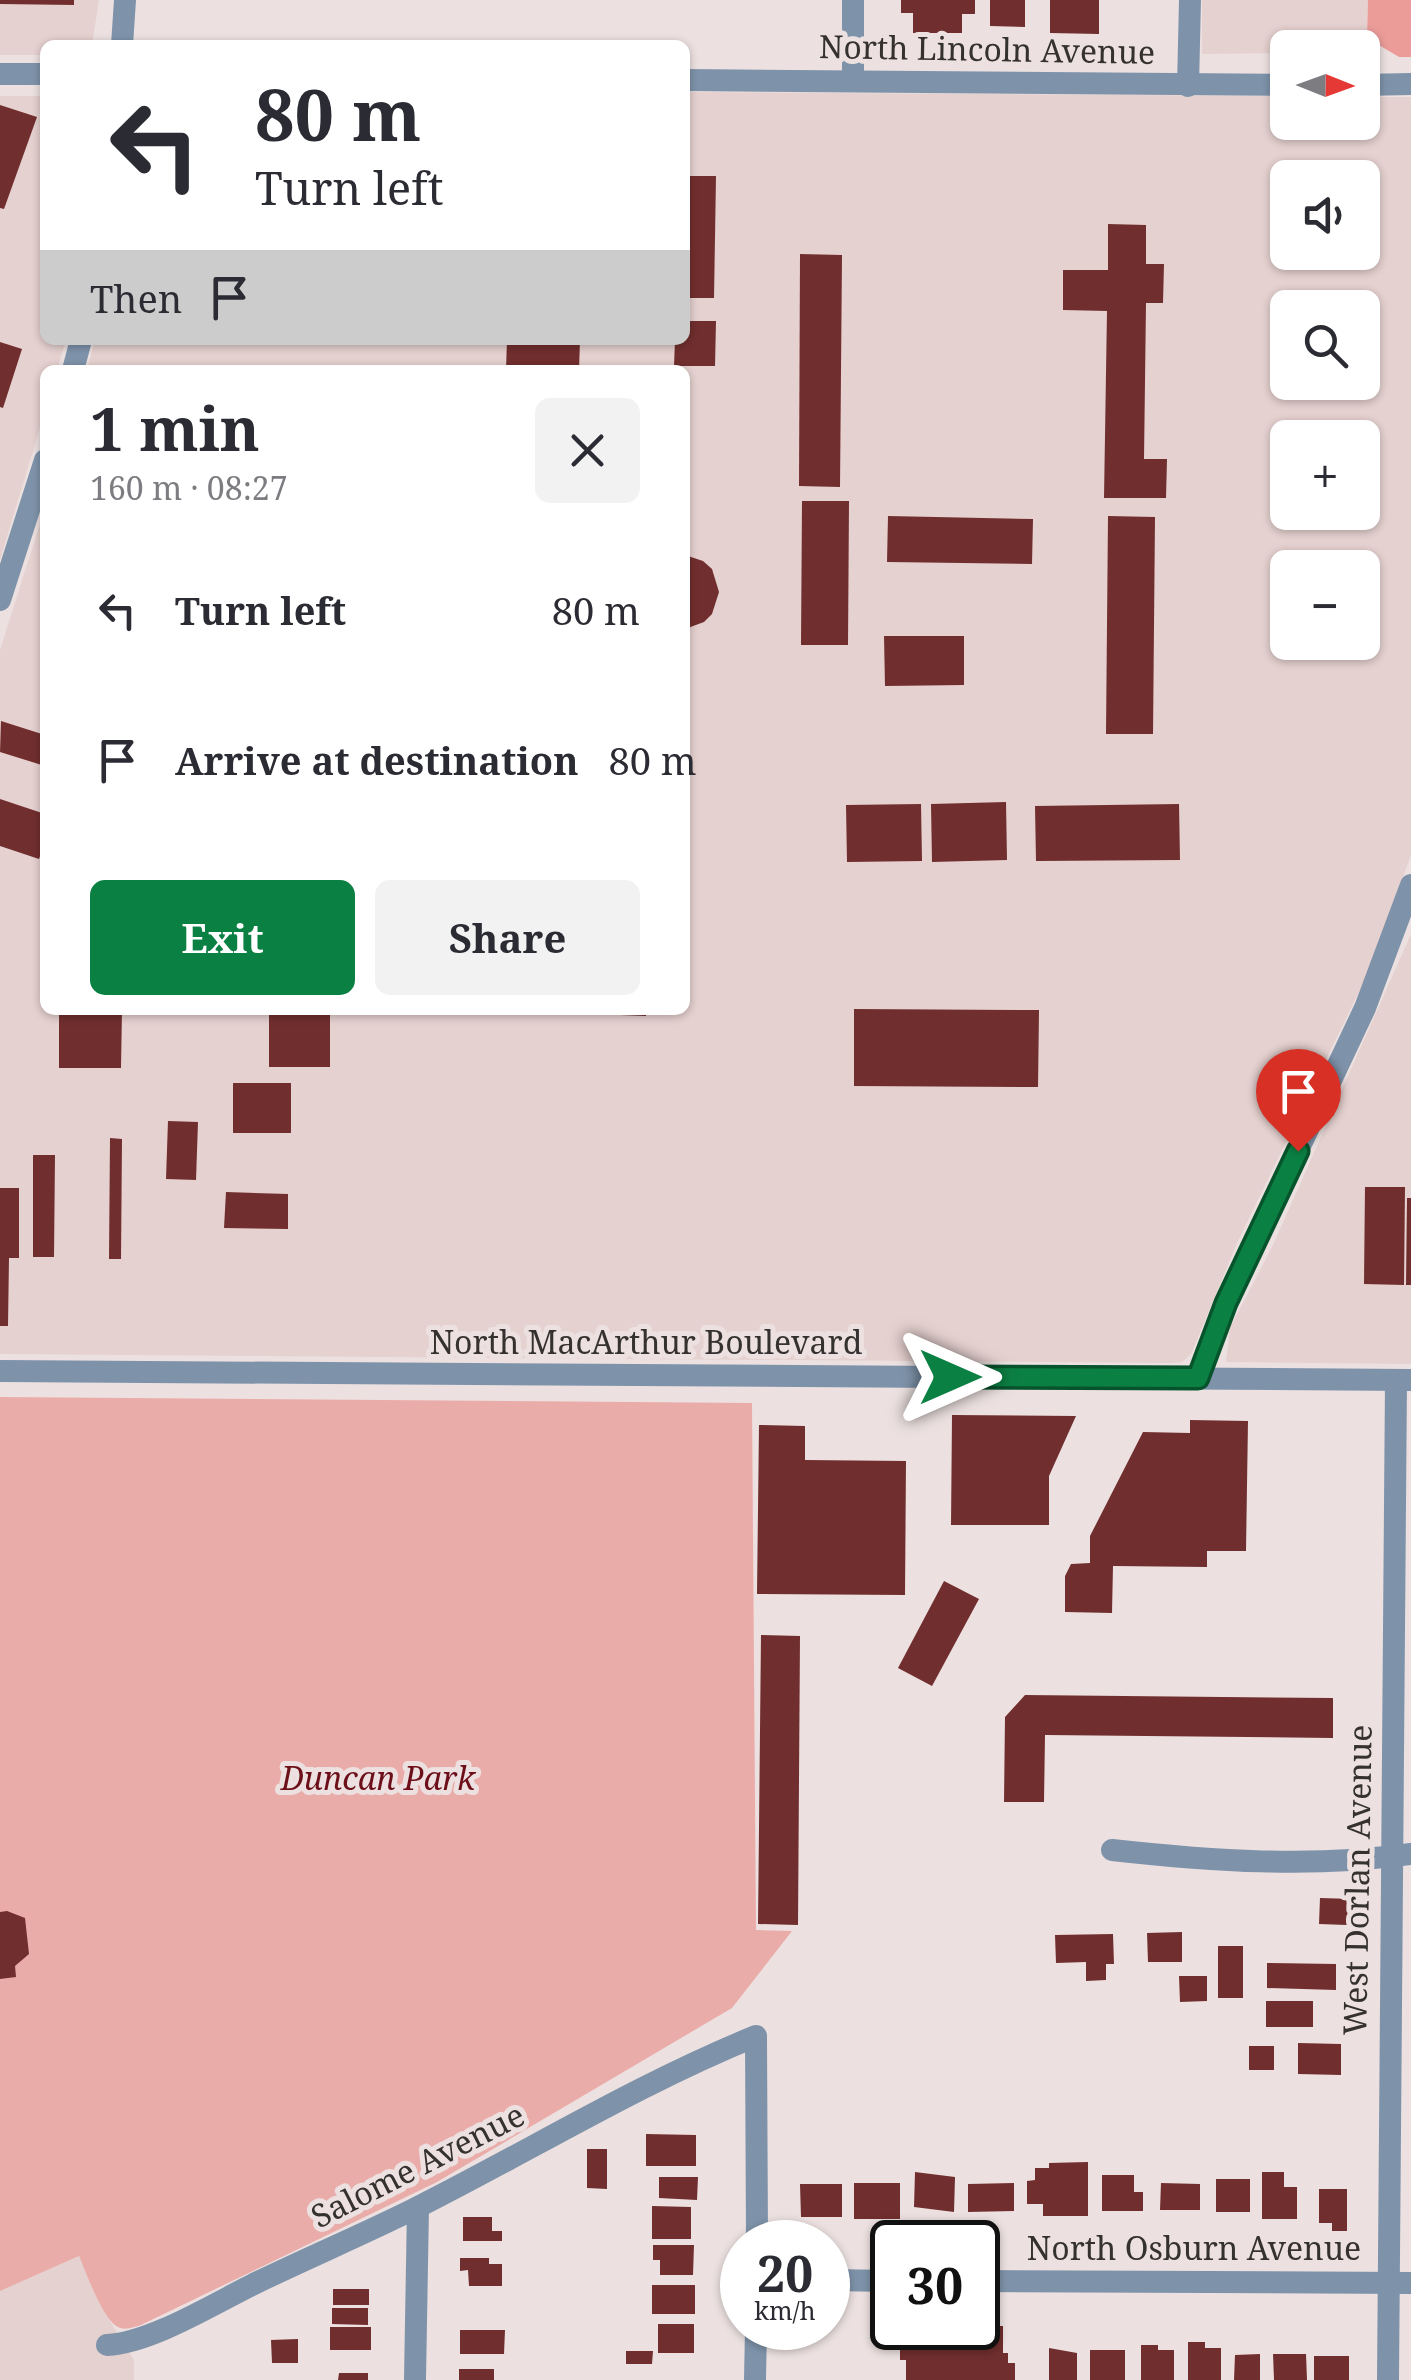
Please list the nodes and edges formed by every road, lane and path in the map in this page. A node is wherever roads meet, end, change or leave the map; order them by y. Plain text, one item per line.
1 (124, 0) edge
2 (853, 0) edge
3 (1190, 0) edge
4 (122, 40) edge
5 (0, 74) edge
6 (40, 74) edge
7 (690, 80) edge
8 (852, 81) junction
9 (1411, 84) edge
10 (1270, 85) edge
11 (1380, 85) edge
12 (1188, 86) junction
13 (40, 476) edge
14 (0, 600) edge
15 (1411, 885) edge
16 (0, 1370) edge
17 (1198, 1378) junction
18 (1403, 1380) edge
19 (1112, 1850) dead end
20 (1401, 1855) edge
21 (418, 2207) junction
22 (757, 2220) edge
23 (1000, 2281) edge
24 (1400, 2282) edge
25 (107, 2344) dead end
26 (756, 2350) edge
27 (415, 2380) edge
28 (755, 2380) edge
29 (1388, 2380) edge

1 - 4 street
2 - 8 street
3 - 12 street
5 - 6 street
7 - 8 street, North Lincoln Avenue
8 - 12 street, North Lincoln Avenue
9 - 11 street
10 - 12 street, North Lincoln Avenue
13 - 14 street
15 - 17 street
16 - 17 street, North MacArthur Boulevard
17 - 18 street, North MacArthur Boulevard
18 - 20 street, West Dorlan Avenue
19 - 20 street
20 - 24 street, West Dorlan Avenue
21 - 22 street, Salome Avenue
21 - 25 street, Salome Avenue
21 - 27 street
23 - 24 street, North Osburn Avenue
24 - 29 street, West Dorlan Avenue
26 - 28 street

